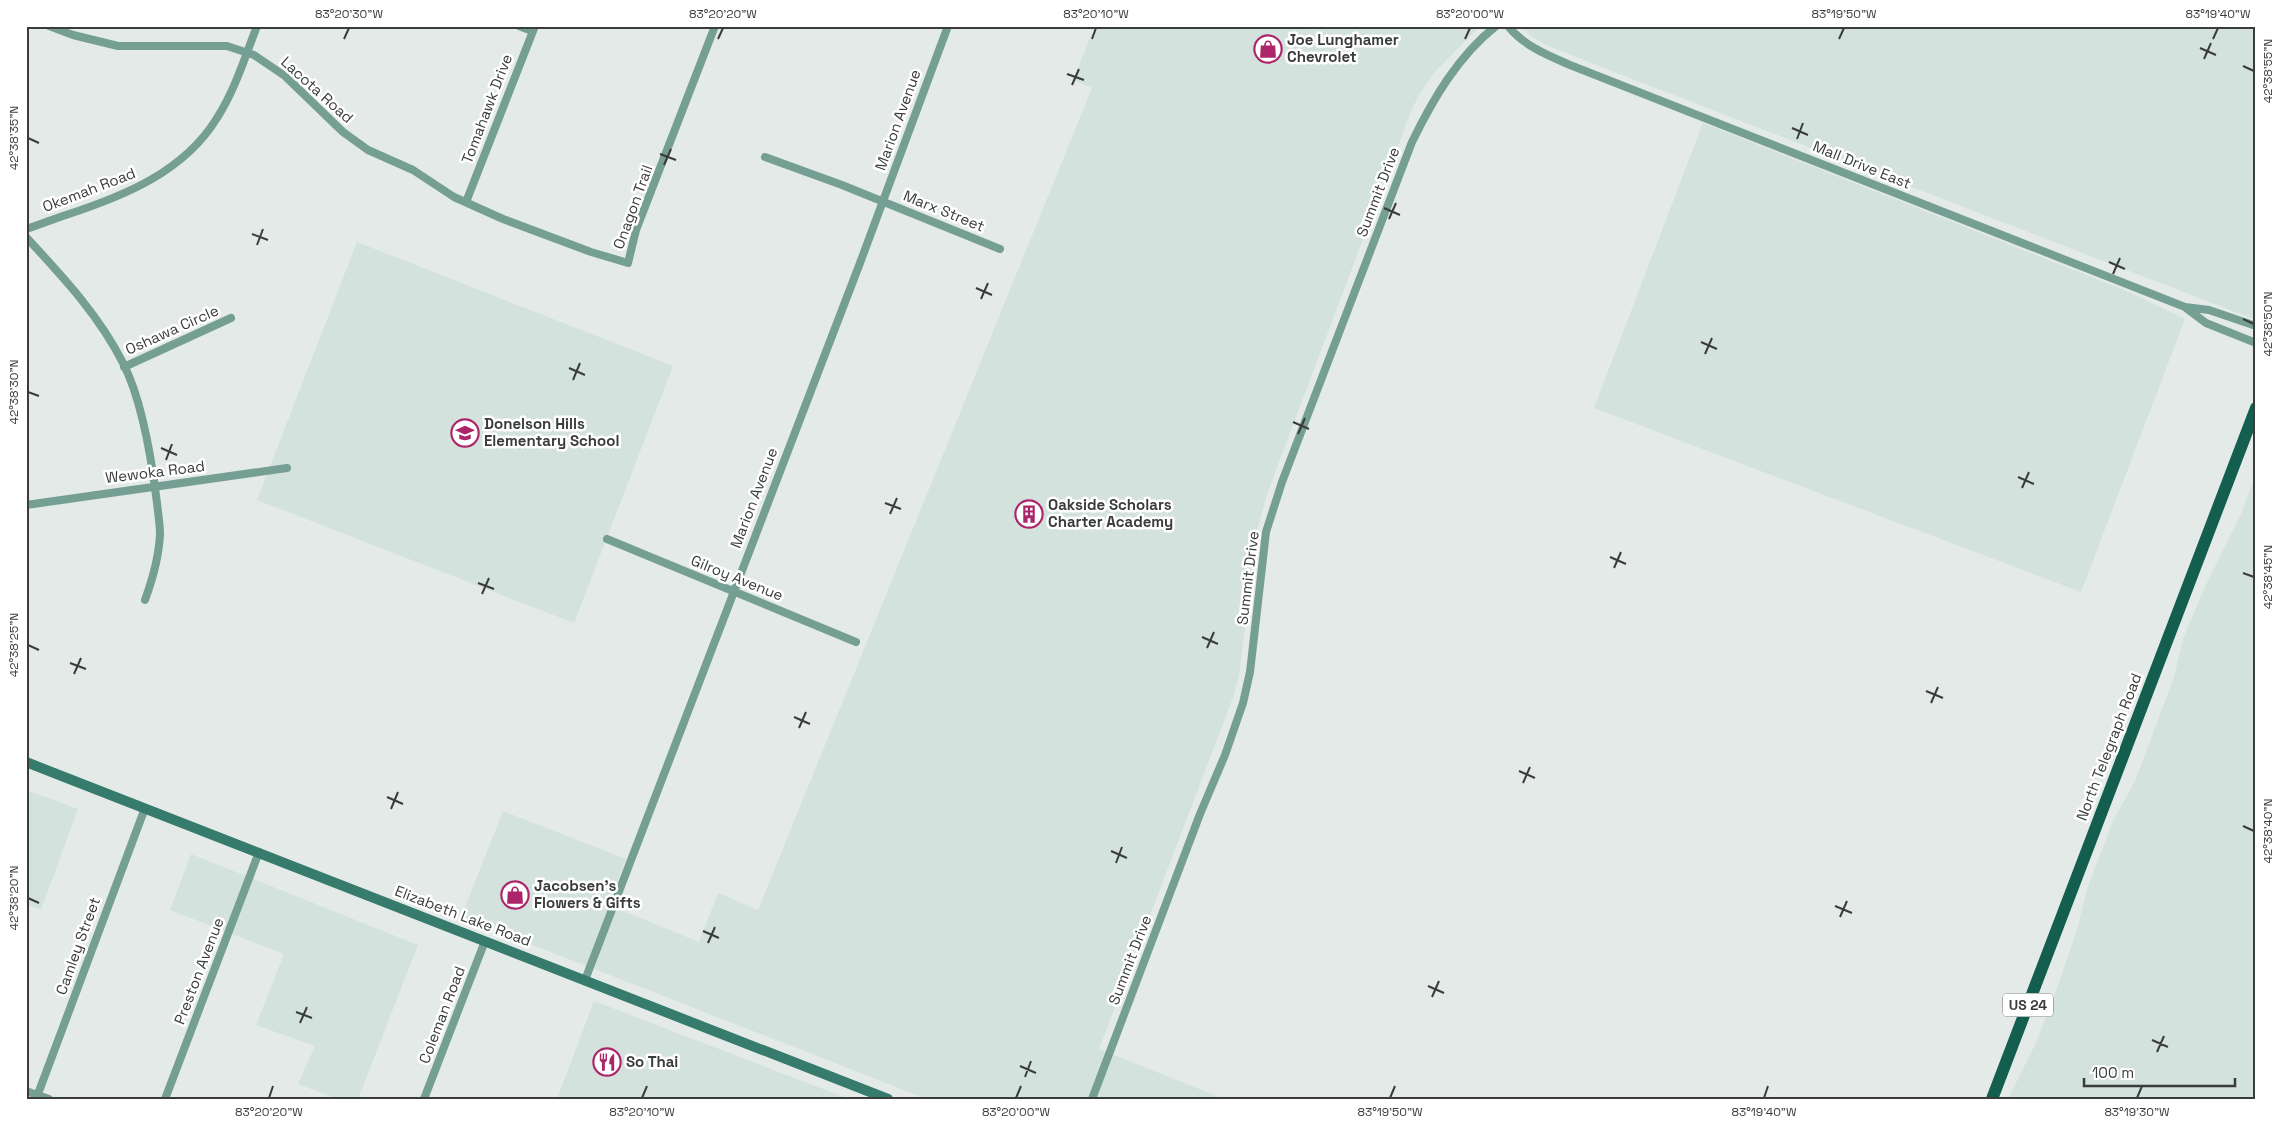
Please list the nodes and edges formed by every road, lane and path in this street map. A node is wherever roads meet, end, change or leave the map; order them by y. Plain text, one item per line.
1 (49, 26) edge
2 (256, 26) edge
3 (519, 26) edge
4 (716, 26) edge
5 (948, 26) edge
6 (1496, 26) edge
7 (1508, 26) edge
8 (534, 29) edge
9 (247, 52) junction
10 (764, 157) dead end
11 (466, 202) junction
12 (883, 202) junction
13 (26, 229) edge
14 (26, 236) edge
15 (1000, 249) dead end
16 (2185, 307) junction
17 (231, 318) dead end
18 (2256, 326) edge
19 (2256, 343) edge
20 (124, 367) junction
21 (2256, 408) edge
22 (288, 468) dead end
23 (155, 486) junction
24 (26, 505) edge
25 (607, 539) dead end
26 (732, 591) junction
27 (145, 600) dead end
28 (856, 642) dead end
29 (26, 762) edge
30 (145, 808) junction
31 (258, 852) junction
32 (485, 941) junction
33 (585, 980) junction
34 (26, 1091) edge
35 (38, 1094) junction
36 (49, 1099) edge
37 (165, 1099) edge
38 (424, 1099) edge
39 (888, 1099) edge
40 (1092, 1099) edge
41 (1992, 1099) edge

1 - 9 street, Lacota Road
2 - 9 street, Okemah Road
3 - 8 street
4 - 11 street, Onagon Trail
5 - 12 street, Marion Avenue
6 - 40 street, Summit Drive
7 - 16 street, Mall Drive East
8 - 11 street, Tomahawk Drive
9 - 11 street, Lacota Road
9 - 13 street, Okemah Road
10 - 12 street, Marx Street
12 - 15 street, Marx Street
12 - 26 street, Marion Avenue
14 - 20 street
16 - 18 street, Mall Drive East
16 - 19 street, Mall Drive East
17 - 20 street, Oshawa Circle
20 - 23 street
21 - 41 main road, North Telegraph Road / US 24
22 - 23 street, Wewoka Road
23 - 24 street, Wewoka Road
23 - 27 street
25 - 26 street, Gilroy Avenue
26 - 28 street, Gilroy Avenue
26 - 33 street, Marion Avenue
29 - 30 main road, Elizabeth Lake Road
30 - 31 main road, Elizabeth Lake Road
30 - 35 street, Camley Street
31 - 32 main road, Elizabeth Lake Road
31 - 37 street, Preston Avenue
32 - 33 main road, Elizabeth Lake Road
32 - 38 street, Coleman Road
33 - 39 main road, Elizabeth Lake Road
34 - 35 street
35 - 36 street

